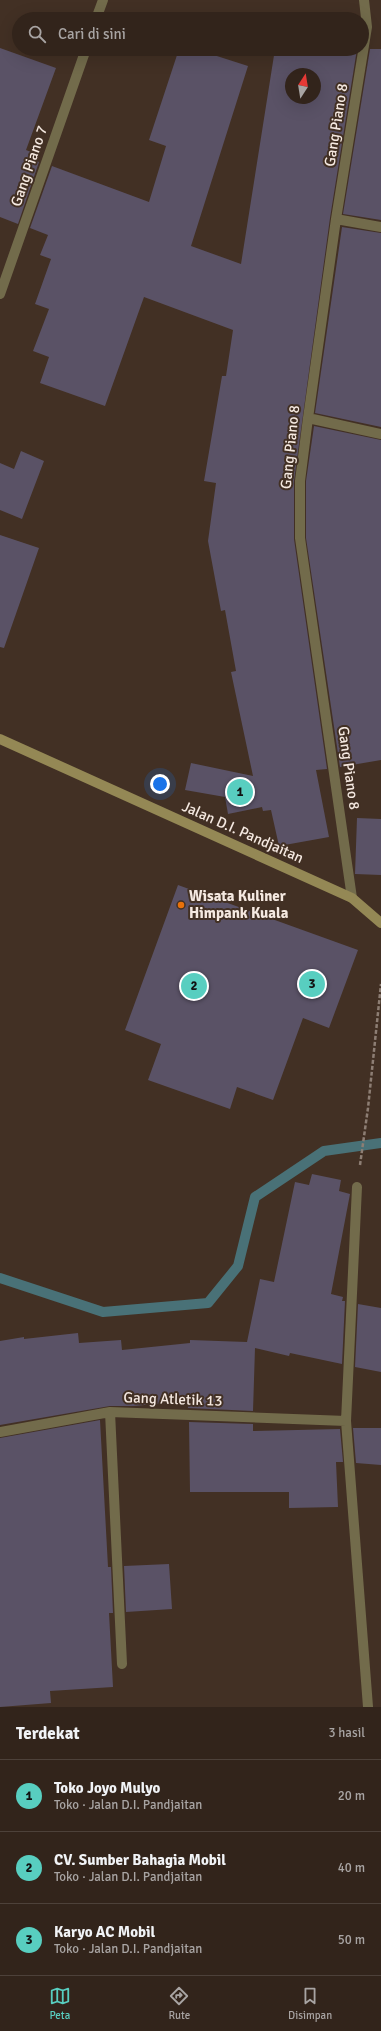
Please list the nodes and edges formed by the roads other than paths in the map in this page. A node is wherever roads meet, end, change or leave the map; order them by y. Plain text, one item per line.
1 (103, 0) edge
2 (364, 0) edge
3 (99, 12) edge
4 (365, 12) edge
5 (84, 56) edge
6 (362, 56) edge
7 (336, 219) junction
8 (381, 227) edge
9 (0, 294) edge
10 (308, 418) junction
11 (381, 434) edge
12 (0, 738) edge
13 (352, 898) junction
14 (381, 923) edge
15 (357, 1187) road end
16 (110, 1412) junction
17 (346, 1420) junction
18 (0, 1432) edge
19 (122, 1664) dead end
20 (368, 1707) edge

1 - 3 street
2 - 4 street, Gang Piano 8
5 - 9 street, Gang Piano 7
6 - 7 street, Gang Piano 8
7 - 8 street
7 - 10 street, Gang Piano 8
10 - 11 street
10 - 13 street, Gang Piano 8
12 - 13 main road, Jalan D.I. Pandjaitan
13 - 14 main road, Jalan D.I. Pandjaitan
15 - 17 street
16 - 17 street, Gang Atletik 13
16 - 18 street, Gang Atletik 13
16 - 19 street
17 - 20 street

